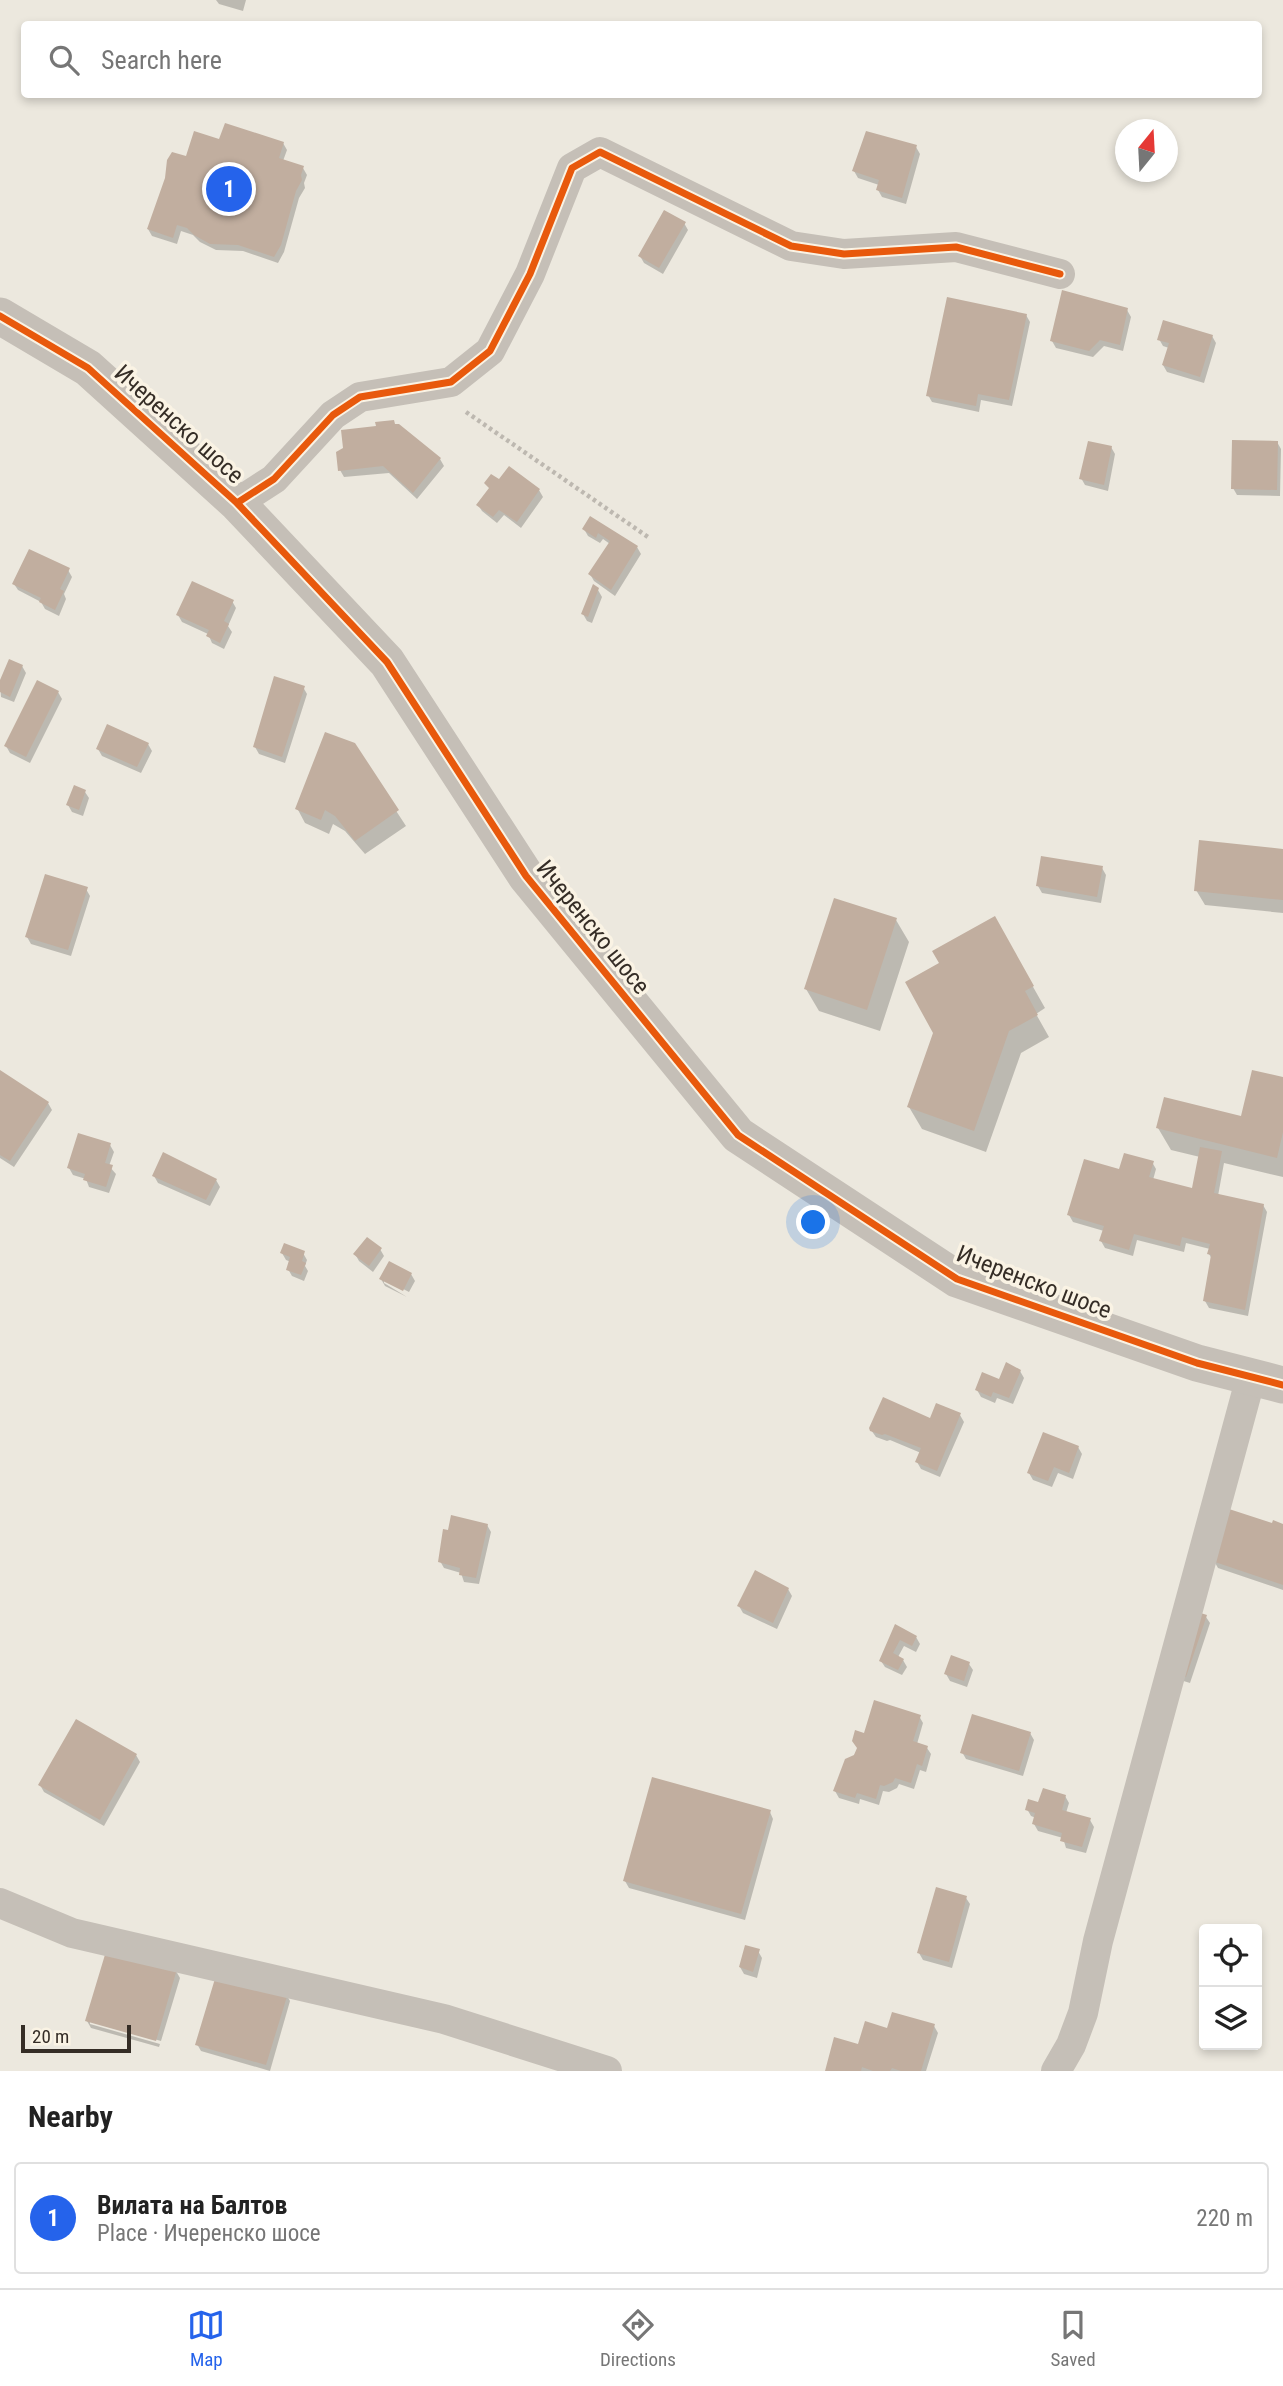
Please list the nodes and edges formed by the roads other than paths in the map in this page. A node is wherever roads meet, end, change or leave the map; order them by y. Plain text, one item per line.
1 (1060, 274) dead end
2 (0, 316) edge
3 (237, 503) junction
4 (1267, 1381) edge
5 (0, 1903) edge
6 (607, 2071) edge
7 (1056, 2071) edge

1 - 3 street
2 - 3 street, Ичеренско шосе
3 - 4 street, Ичеренско шосе
4 - 7 street
5 - 6 street

